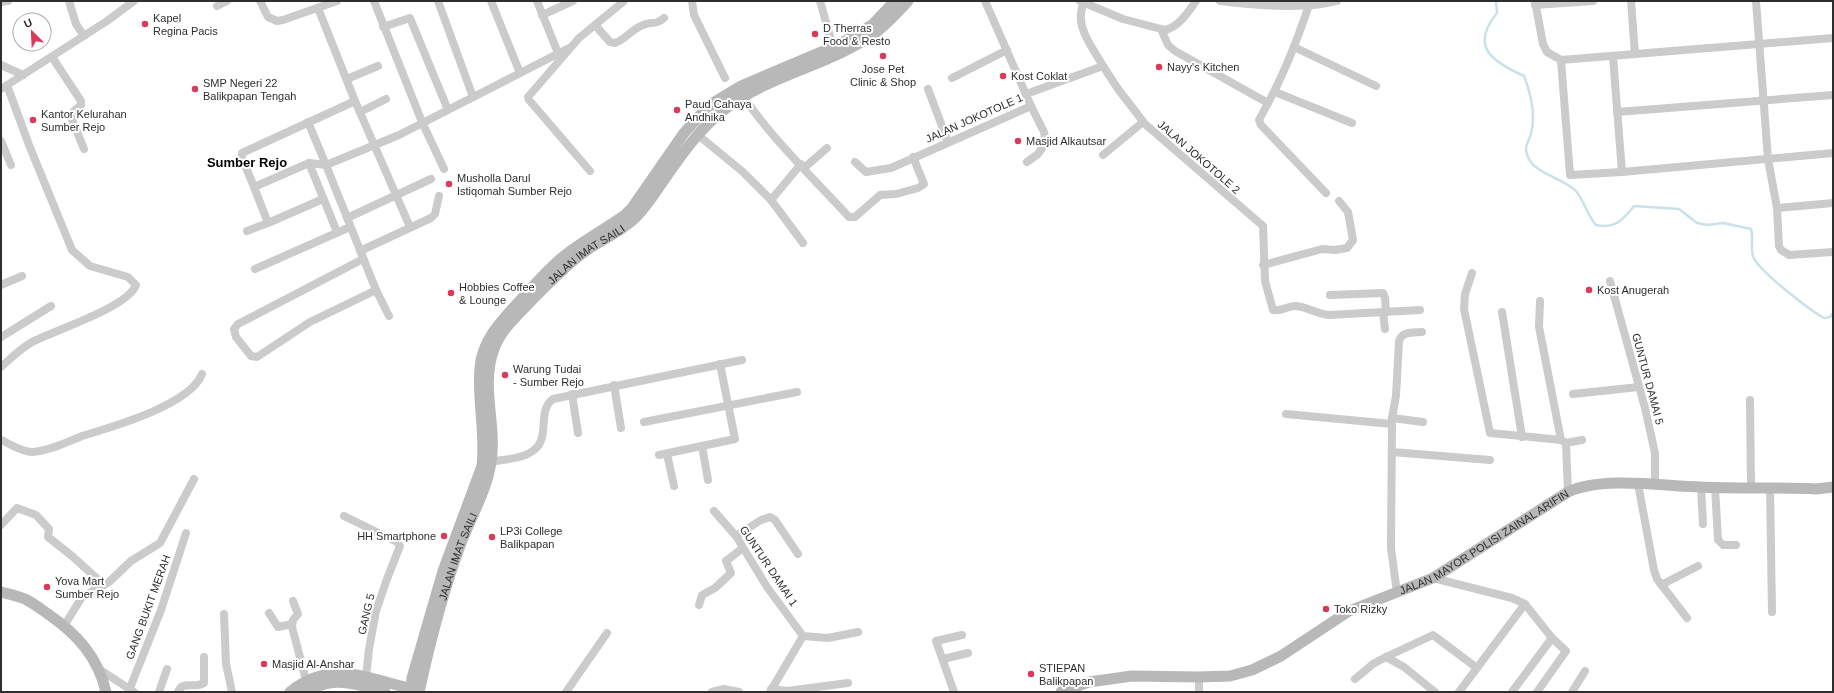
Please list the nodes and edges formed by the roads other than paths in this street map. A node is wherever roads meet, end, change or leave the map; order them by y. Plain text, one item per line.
1 (8, 1) edge
2 (69, 1) edge
3 (134, 1) edge
4 (227, 1) edge
5 (260, 1) edge
6 (337, 1) edge
7 (374, 1) edge
8 (438, 1) edge
9 (491, 1) edge
10 (537, 1) edge
11 (573, 1) edge
12 (692, 1) edge
13 (820, 1) edge
14 (895, 1) edge
15 (908, 1) edge
16 (984, 1) edge
17 (1196, 1) edge
18 (1220, 1) edge
19 (1337, 1) edge
20 (1593, 1) edge
21 (1632, 1) edge
22 (1756, 1) edge
23 (1, 2) edge
24 (623, 2) dead end
25 (1083, 2) edge
26 (1535, 3) edge
27 (1310, 5) junction
28 (217, 6) dead end
29 (318, 8) junction
30 (542, 15) junction
31 (664, 18) dead end
32 (595, 25) junction
33 (383, 27) junction
34 (1161, 29) junction
35 (84, 36) junction
36 (1833, 38) edge
37 (1759, 45) junction
38 (833, 47) junction
39 (1294, 47) junction
40 (570, 48) junction
41 (1007, 50) junction
42 (558, 53) junction
43 (1635, 54) junction
44 (52, 57) junction
45 (1613, 57) junction
46 (1561, 60) junction
47 (1, 65) edge
48 (378, 66) dead end
49 (1103, 66) junction
50 (520, 73) junction
51 (23, 75) junction
52 (725, 78) dead end
53 (952, 78) dead end
54 (347, 79) junction
55 (1376, 86) dead end
56 (4, 87) edge
57 (928, 89) dead end
58 (1275, 92) junction
59 (1026, 94) junction
60 (1833, 95) edge
61 (743, 96) junction
62 (473, 98) junction
63 (386, 99) dead end
64 (1764, 100) junction
65 (355, 101) junction
66 (1268, 103) junction
67 (1031, 106) junction
68 (448, 110) junction
69 (360, 112) junction
70 (1617, 112) junction
71 (308, 122) junction
72 (422, 122) junction
73 (1143, 122) junction
74 (1352, 123) dead end
75 (698, 135) junction
76 (1, 141) edge
77 (948, 142) junction
78 (373, 145) junction
79 (827, 148) dead end
80 (84, 149) dead end
81 (1833, 153) edge
82 (1103, 155) dead end
83 (911, 158) junction
84 (1768, 159) junction
85 (855, 162) dead end
86 (1027, 162) dead end
87 (309, 163) junction
88 (11, 165) dead end
89 (326, 165) junction
90 (802, 166) junction
91 (444, 169) dead end
92 (590, 171) dead end
93 (1622, 172) junction
94 (431, 179) dead end
95 (254, 187) junction
96 (1326, 193) dead end
97 (397, 195) junction
98 (438, 196) dead end
99 (323, 199) junction
100 (771, 200) junction
101 (1339, 201) dead end
102 (1833, 202) edge
103 (1777, 208) junction
104 (347, 218) junction
105 (268, 223) junction
106 (350, 227) junction
107 (410, 227) junction
108 (247, 231) dead end
109 (337, 232) junction
110 (599, 237) junction
111 (803, 243) dead end
112 (1833, 252) edge
113 (362, 255) junction
114 (1263, 265) junction
115 (255, 268) dead end
116 (1472, 273) dead end
117 (22, 276) dead end
118 (1610, 281) dead end
119 (1, 285) edge
120 (376, 290) junction
121 (1330, 295) dead end
122 (1540, 301) dead end
123 (51, 306) dead end
124 (1420, 310) dead end
125 (1385, 312) junction
126 (1502, 312) dead end
127 (389, 316) dead end
128 (1384, 329) dead end
129 (1422, 332) dead end
130 (1, 337) edge
131 (742, 360) dead end
132 (720, 364) junction
133 (1, 367) edge
134 (202, 374) dead end
135 (614, 385) junction
136 (1639, 387) junction
137 (797, 392) dead end
138 (572, 394) junction
139 (1573, 394) dead end
140 (1750, 400) dead end
141 (728, 405) junction
142 (1286, 414) dead end
143 (1392, 421) junction
144 (644, 422) dead end
145 (1423, 422) dead end
146 (621, 428) dead end
147 (578, 433) dead end
148 (1522, 437) junction
149 (1, 440) edge
150 (1582, 440) dead end
151 (1564, 441) junction
152 (702, 446) junction
153 (1392, 452) junction
154 (1490, 460) dead end
155 (491, 462) junction
156 (194, 478) dead end
157 (708, 480) dead end
158 (1638, 484) junction
159 (1656, 485) junction
160 (674, 486) dead end
161 (1701, 487) junction
162 (1715, 487) junction
163 (1751, 487) junction
164 (1770, 487) junction
165 (1833, 487) edge
166 (1568, 492) junction
167 (714, 511) dead end
168 (344, 516) dead end
169 (1703, 524) dead end
170 (1, 525) edge
171 (186, 533) dead end
172 (736, 536) junction
173 (1736, 545) dead end
174 (743, 548) junction
175 (798, 554) dead end
176 (1698, 566) dead end
177 (1433, 578) junction
178 (104, 585) junction
179 (1661, 585) junction
180 (1, 592) edge
181 (1397, 593) junction
182 (293, 601) dead end
183 (1525, 604) junction
184 (699, 605) dead end
185 (1772, 612) dead end
186 (269, 613) dead end
187 (224, 614) dead end
188 (1687, 618) dead end
189 (292, 624) junction
190 (64, 626) junction
191 (858, 632) dead end
192 (607, 633) dead end
193 (962, 635) dead end
194 (803, 636) junction
195 (1552, 638) junction
196 (968, 653) dead end
197 (204, 657) dead end
198 (1386, 657) junction
199 (943, 659) junction
200 (1477, 668) junction
201 (99, 669) junction
202 (167, 669) dead end
203 (1585, 671) dead end
204 (366, 677) junction
205 (1199, 677) junction
206 (1355, 679) dead end
207 (306, 680) junction
208 (848, 683) dead end
209 (415, 688) edge
210 (132, 690) edge
211 (770, 691) edge
212 (106, 692) edge
213 (159, 692) edge
214 (178, 692) edge
215 (232, 692) edge
216 (290, 692) edge
217 (306, 692) edge
218 (385, 692) edge
219 (566, 692) edge
220 (712, 692) edge
221 (739, 692) edge
222 (954, 692) edge
223 (1061, 692) edge
224 (1199, 692) edge
225 (1435, 692) edge
226 (1459, 692) edge
227 (1512, 692) edge
228 (1538, 692) edge
229 (1572, 692) edge

1 - 23 street
2 - 35 street
3 - 35 street
4 - 28 street
5 - 29 street
6 - 29 street
7 - 33 street
8 - 62 street
9 - 50 street
10 - 30 street
11 - 30 street
12 - 52 street
13 - 38 street
14 - 38 main road, JALAN IMAT SAILI
15 - 61 main road, JALAN IMAT SAILI
16 - 41 street, JALAN JOKOTOLE 1
17 - 34 street
18 - 27 street
19 - 27 street
20 - 26 street
21 - 43 street
22 - 37 street
24 - 32 street
25 - 34 street
25 - 49 street, JALAN JOKOTOLE 2
26 - 46 street
27 - 39 street
29 - 54 street
30 - 42 street
31 - 32 street
32 - 40 street
33 - 68 street
33 - 72 street
34 - 66 street
35 - 44 street
36 - 37 street
37 - 43 street
37 - 64 street
38 - 110 main road, JALAN IMAT SAILI
39 - 55 street
39 - 58 street
40 - 42 street
40 - 92 street
41 - 53 street
41 - 59 street, JALAN JOKOTOLE 1
42 - 50 street
43 - 45 street
44 - 51 street
44 - 80 street
45 - 46 street
45 - 70 street
46 - 93 street
47 - 51 street
48 - 54 street
49 - 59 street
49 - 73 street, JALAN JOKOTOLE 2
50 - 62 street
51 - 56 street
54 - 65 street
56 - 133 street
57 - 77 street
58 - 66 street
58 - 74 street
59 - 67 street, JALAN JOKOTOLE 1
60 - 64 street
61 - 75 main road, JALAN IMAT SAILI
61 - 90 street
62 - 68 street
63 - 69 street
64 - 70 street
64 - 84 street
65 - 69 street
65 - 71 street
66 - 96 street
67 - 77 street, JALAN JOKOTOLE 1
67 - 86 street
68 - 72 street
69 - 78 street
70 - 93 street
71 - 89 street
71 - 95 street
72 - 78 street
72 - 91 street
73 - 82 street
73 - 114 street, JALAN JOKOTOLE 2
75 - 100 street
75 - 110 main road, JALAN IMAT SAILI
76 - 88 street
77 - 83 street, JALAN JOKOTOLE 1
78 - 89 street
78 - 97 street
79 - 90 street
81 - 84 street
83 - 85 street, JALAN JOKOTOLE 1
83 - 90 street
84 - 93 street
84 - 103 street
87 - 89 street
87 - 95 street
87 - 99 street
89 - 104 street
90 - 100 street
94 - 97 street
95 - 105 street
97 - 104 street
97 - 107 street
98 - 107 street
99 - 105 street
99 - 109 street
100 - 111 street
101 - 114 street
102 - 103 street
103 - 112 street
104 - 106 street
105 - 108 street
106 - 109 street
106 - 113 street
107 - 113 street
109 - 115 street
110 - 155 main road, JALAN IMAT SAILI
110 - 209 main road, JALAN IMAT SAILI
113 - 120 street
113 - 120 street
114 - 125 street, JALAN JOKOTOLE 2
116 - 148 street
117 - 119 street
118 - 136 street, GUNTUR DAMAI 5
120 - 127 street
121 - 125 street
122 - 151 street
123 - 130 street
124 - 125 street, JALAN JOKOTOLE 2
125 - 128 street
126 - 148 street
129 - 143 street
131 - 132 street
132 - 135 street
132 - 141 street
134 - 149 street
135 - 138 street
135 - 146 street
136 - 139 street
136 - 159 street, GUNTUR DAMAI 5
137 - 141 street
138 - 147 street
138 - 155 street
140 - 163 street
141 - 144 street
141 - 152 street
142 - 143 street
143 - 145 street
143 - 153 street
148 - 151 street
150 - 151 street
151 - 166 street
152 - 157 street
152 - 160 street
153 - 154 street
153 - 181 street
155 - 209 main road, JALAN IMAT SAILI
156 - 178 street
158 - 159 main road, JALAN MAYOR POLISI ZAINAL ARIFIN
158 - 166 main road, JALAN MAYOR POLISI ZAINAL ARIFIN
158 - 179 street
159 - 161 main road, JALAN MAYOR POLISI ZAINAL ARIFIN
161 - 162 main road, JALAN MAYOR POLISI ZAINAL ARIFIN
161 - 169 street
162 - 163 main road, JALAN MAYOR POLISI ZAINAL ARIFIN
162 - 173 street
163 - 164 main road, JALAN MAYOR POLISI ZAINAL ARIFIN
164 - 165 main road, JALAN MAYOR POLISI ZAINAL ARIFIN
164 - 185 street
166 - 177 main road, JALAN MAYOR POLISI ZAINAL ARIFIN
167 - 172 street, GUNTUR DAMAI 1
168 - 204 street, GANG 5
170 - 178 street
171 - 210 street, GANG BUKIT MERAH
172 - 174 street, GUNTUR DAMAI 1
172 - 175 street
174 - 184 street
174 - 194 street, GUNTUR DAMAI 1
176 - 179 street
177 - 181 main road, JALAN MAYOR POLISI ZAINAL ARIFIN
177 - 183 street
178 - 190 street
179 - 188 street
180 - 190 main road
181 - 205 main road, JALAN MAYOR POLISI ZAINAL ARIFIN
182 - 189 street
183 - 195 street
183 - 200 street
186 - 189 street
187 - 215 street
189 - 207 street
190 - 201 main road
191 - 194 street
192 - 219 street
193 - 199 street
194 - 211 street
195 - 227 street
195 - 228 street
196 - 199 street
197 - 214 street
198 - 200 street
198 - 206 street
198 - 225 street
199 - 222 street
200 - 226 street
201 - 210 street
201 - 212 main road
202 - 213 street
203 - 229 street
204 - 207 main road
204 - 209 main road
205 - 223 main road, JALAN MAYOR POLISI ZAINAL ARIFIN
205 - 224 street
207 - 216 main road
208 - 211 street
217 - 218 main road
220 - 221 street

